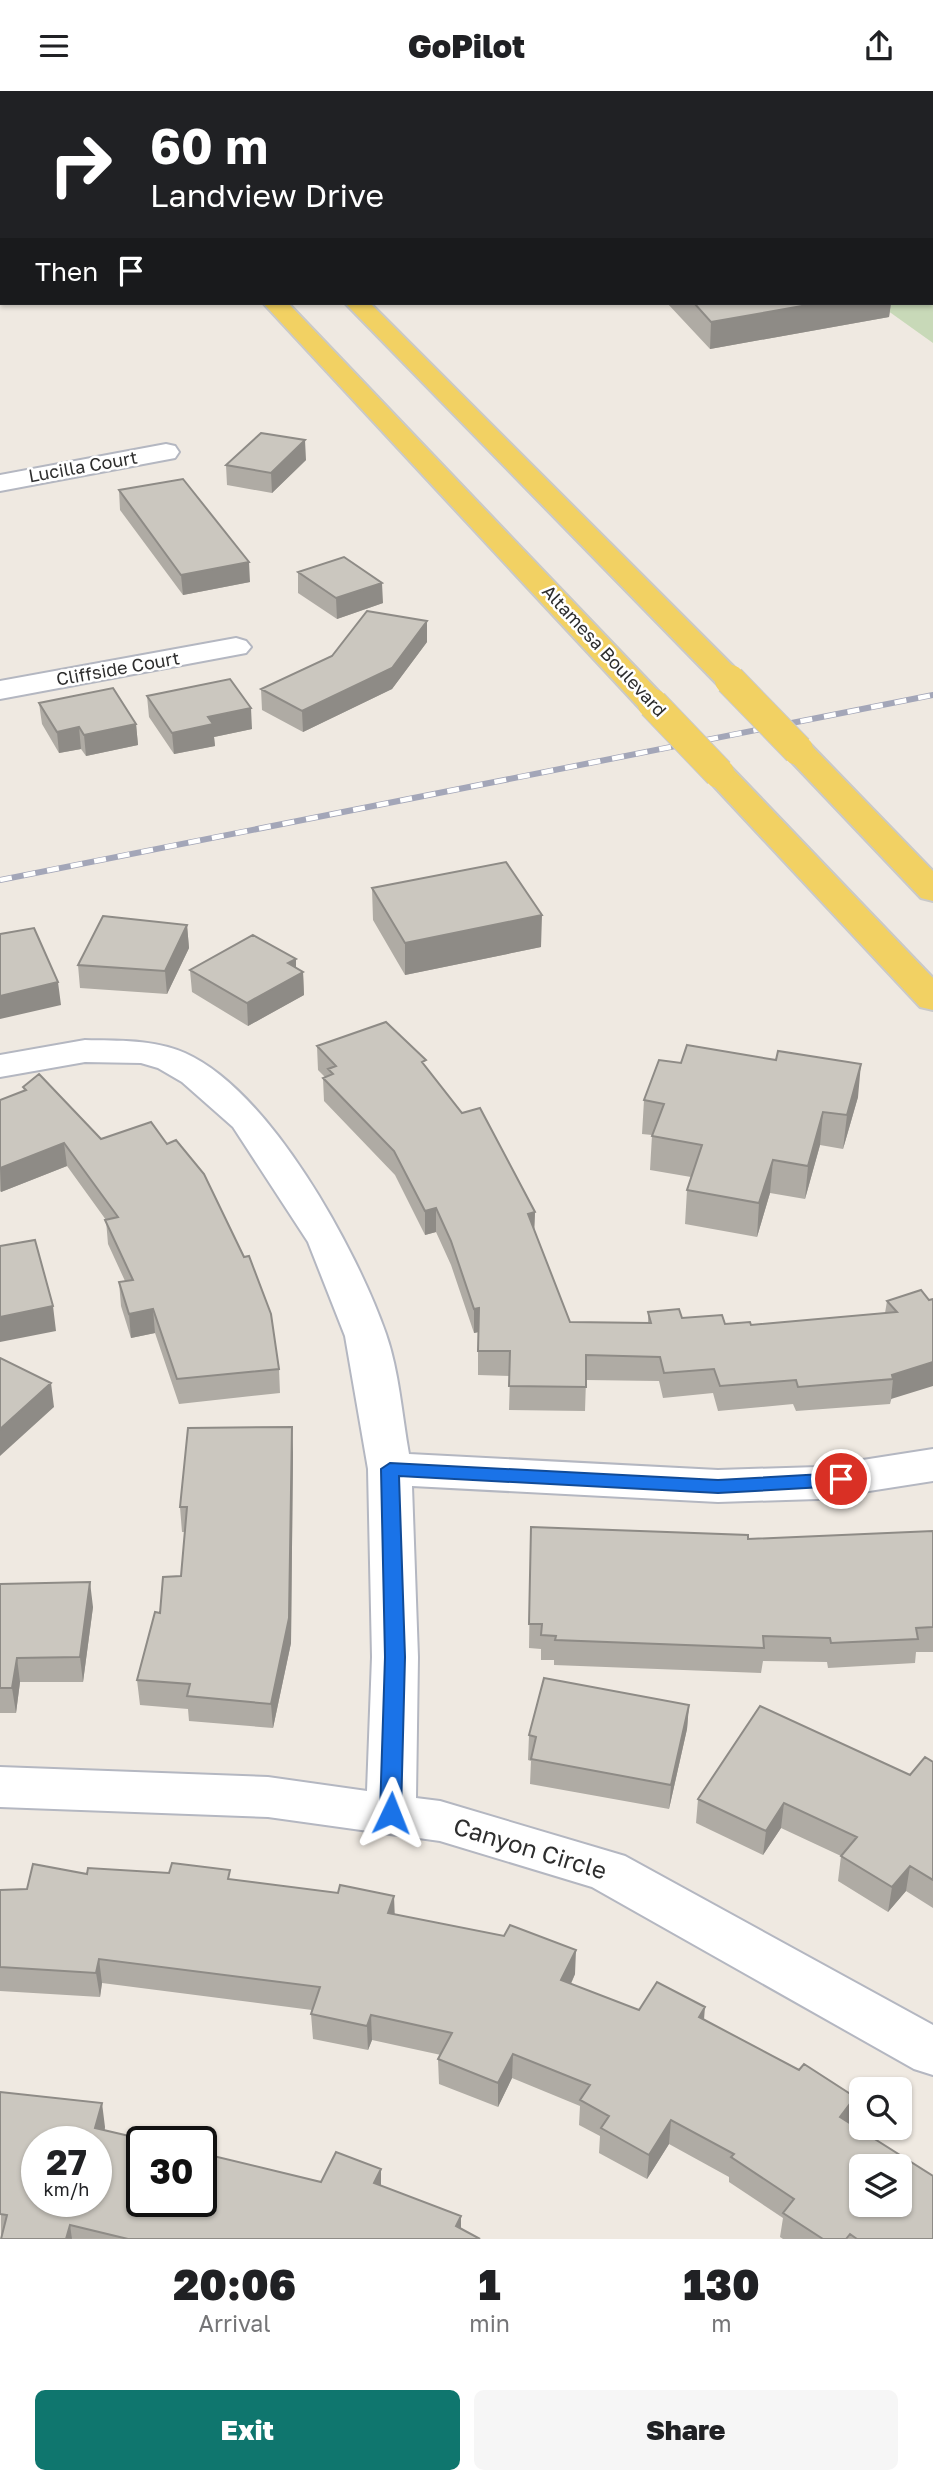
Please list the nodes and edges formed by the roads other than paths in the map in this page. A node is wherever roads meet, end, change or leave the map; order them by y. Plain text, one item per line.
1 (277, 305) edge
2 (359, 305) edge
3 (166, 452) dead end
4 (0, 483) edge
5 (236, 647) dead end
6 (0, 690) edge
7 (933, 891) edge
8 (933, 999) edge
9 (0, 1066) edge
10 (933, 1465) edge
11 (390, 1469) junction
12 (0, 1787) edge
13 (391, 1813) junction
14 (933, 2052) edge

1 - 8 main road, Altamesa Boulevard, bridge
2 - 7 main road, bridge
3 - 4 street, Lucilla Court
5 - 6 street, Cliffside Court
9 - 11 street
10 - 11 street
11 - 13 street
12 - 13 street, Canyon Circle
13 - 14 street, Canyon Circle

